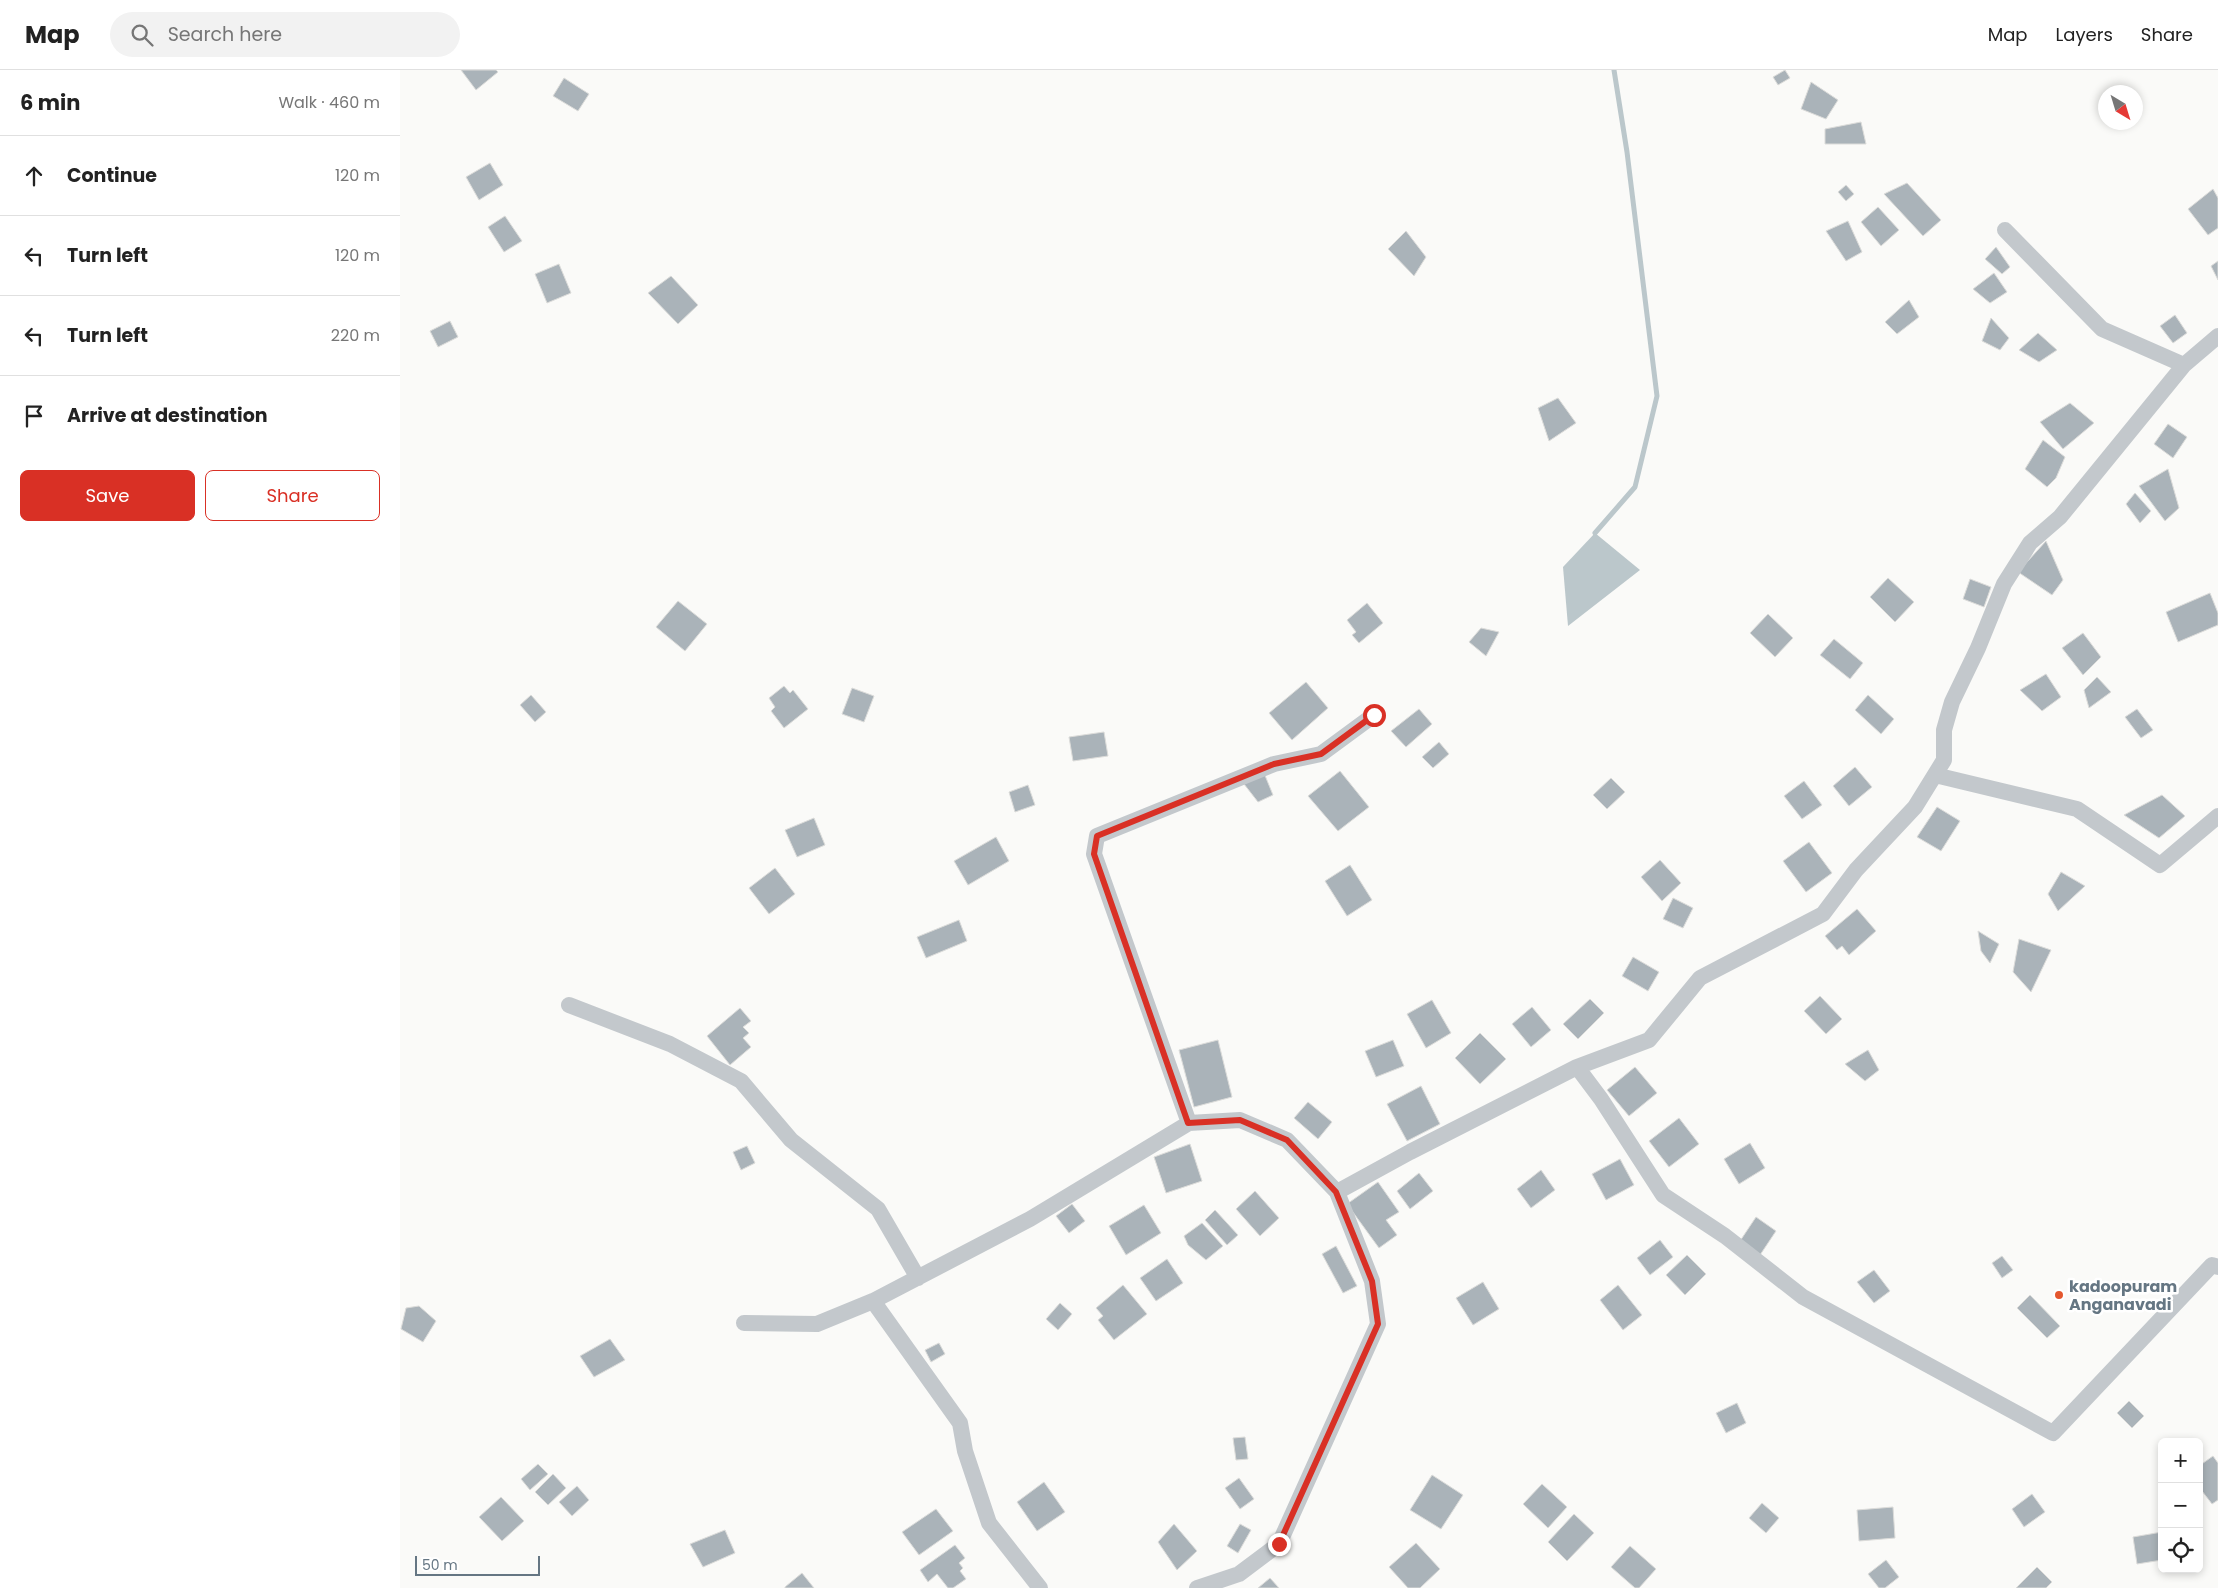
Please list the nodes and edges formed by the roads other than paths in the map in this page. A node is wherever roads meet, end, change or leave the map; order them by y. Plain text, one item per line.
1 (2005, 230) dead end
2 (2218, 336) edge
3 (2184, 365) junction
4 (1374, 715) dead end
5 (1935, 775) junction
6 (2218, 816) edge
7 (570, 1005) dead end
8 (1577, 1068) junction
9 (1188, 1123) junction
10 (1336, 1192) junction
11 (2218, 1267) edge
12 (918, 1278) junction
13 (873, 1301) junction
14 (744, 1324) dead end
15 (1040, 1588) edge
16 (1197, 1588) edge

1 - 3 street
2 - 3 street
3 - 5 street
4 - 9 street
5 - 6 street
5 - 8 street
7 - 12 street
8 - 10 street
8 - 11 street
9 - 10 street
9 - 12 street
10 - 16 street
12 - 13 street
13 - 14 street
13 - 15 street

